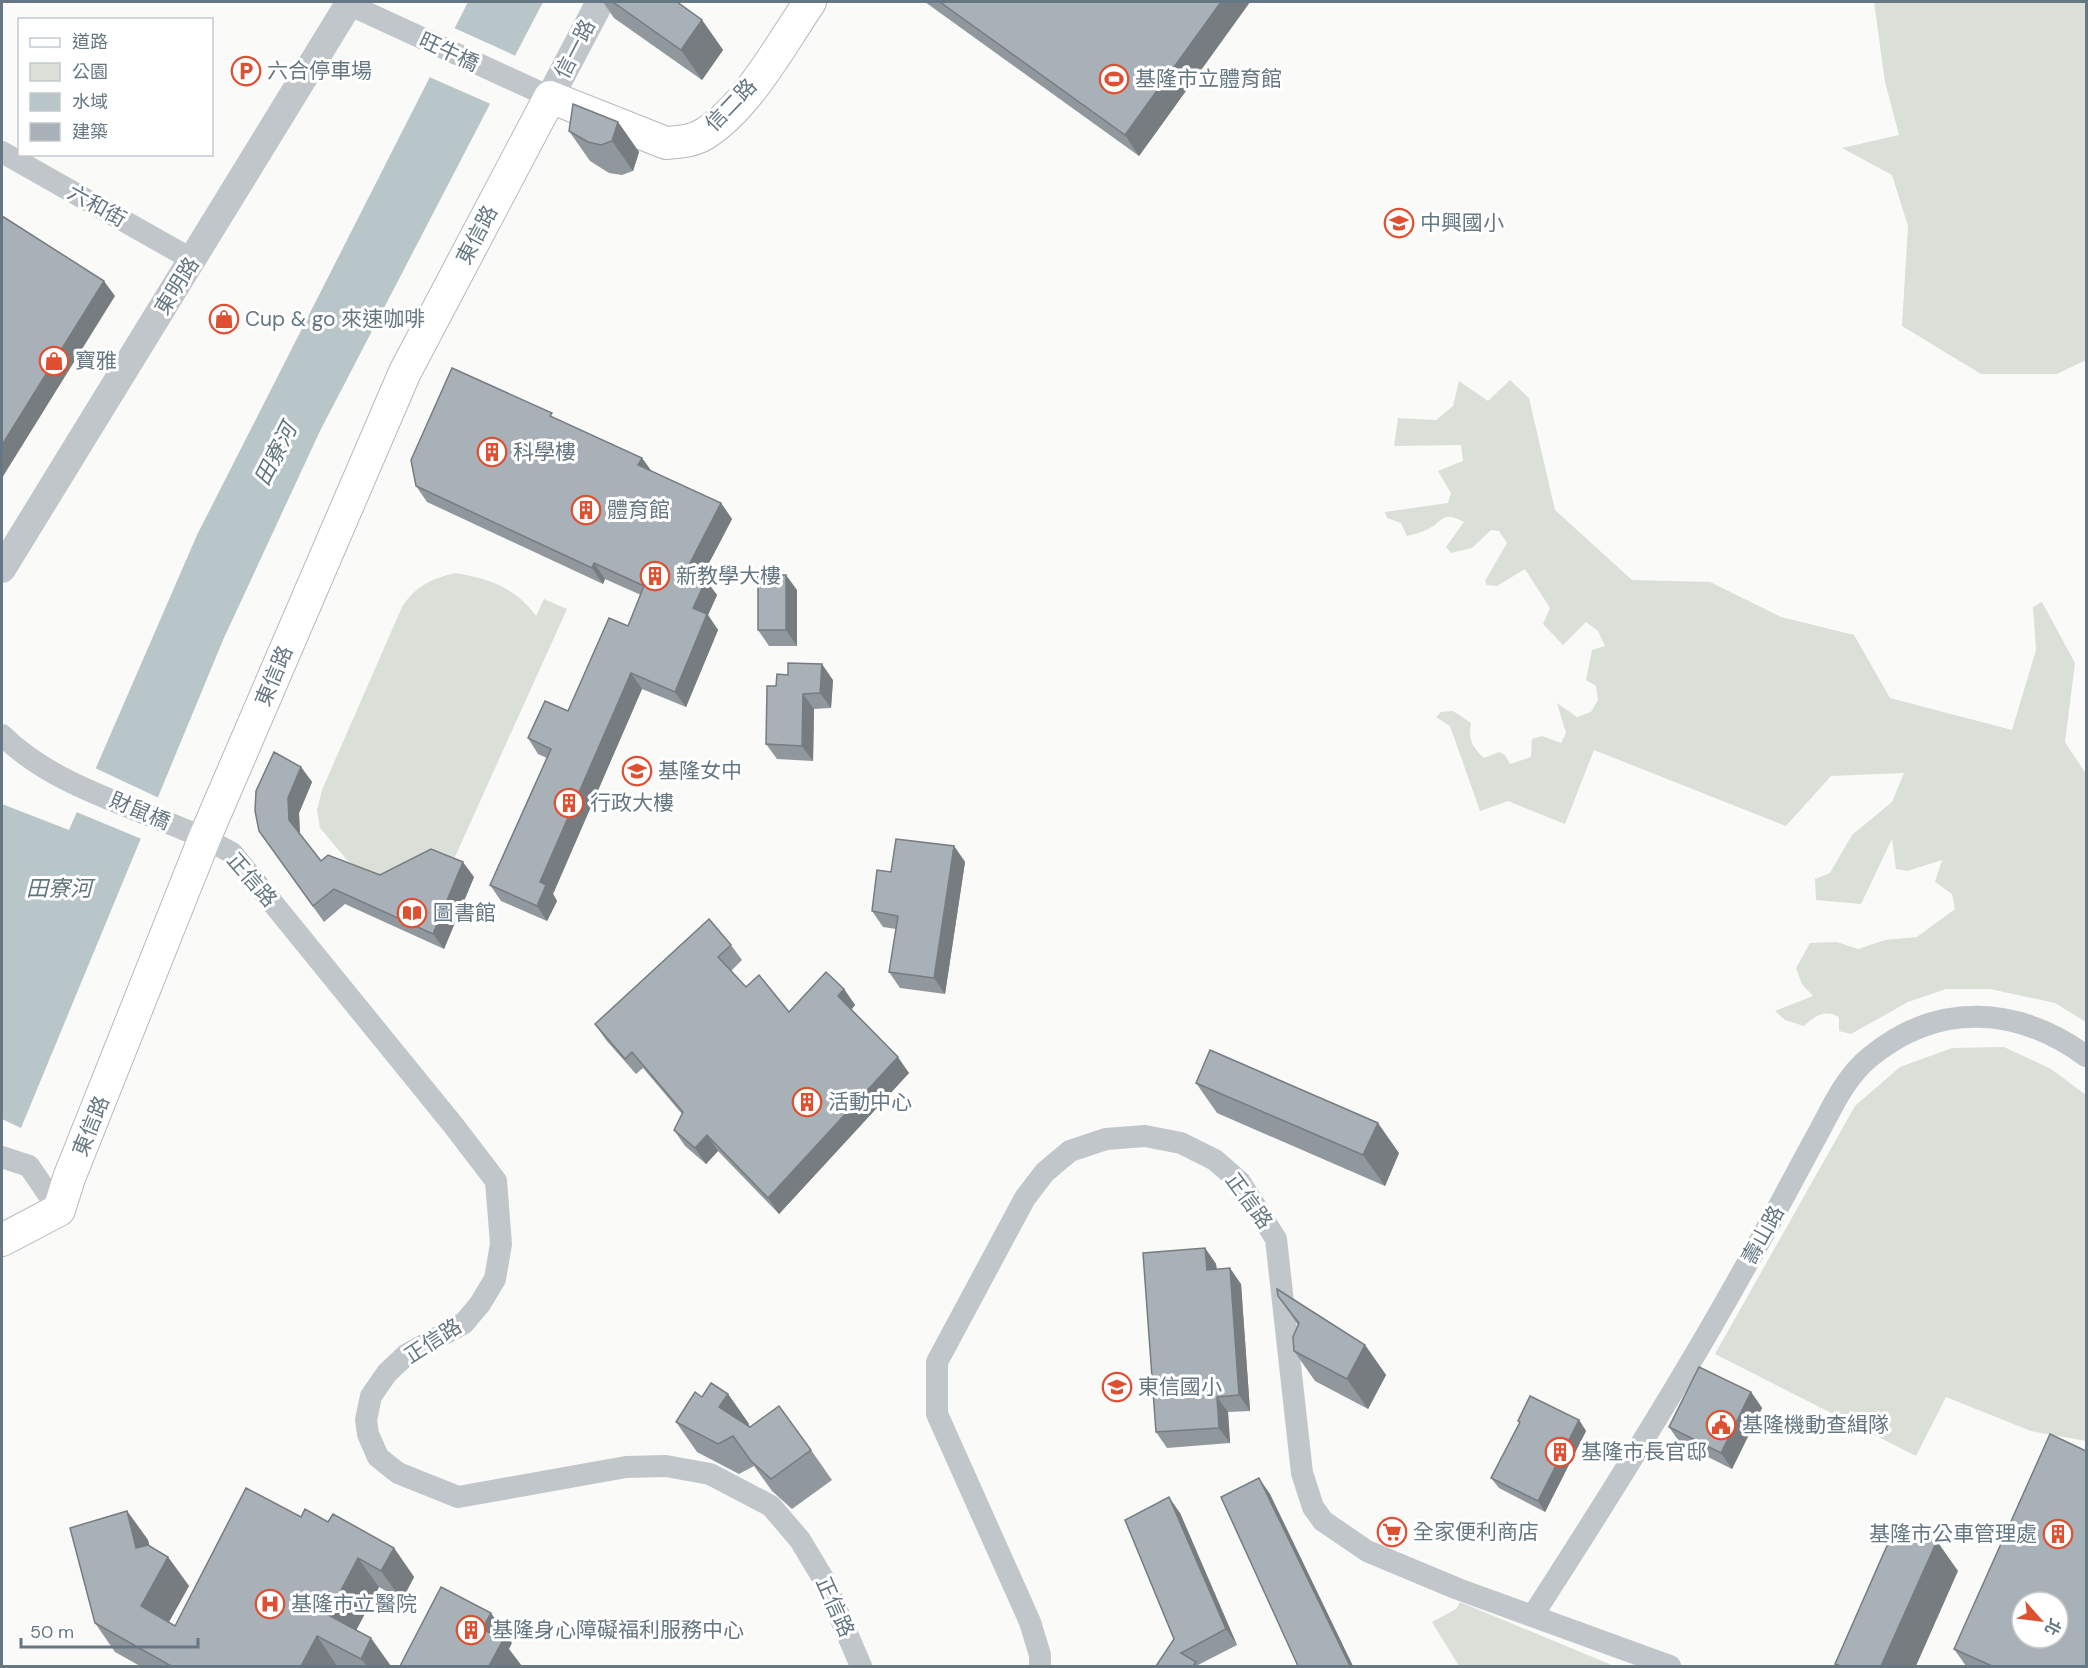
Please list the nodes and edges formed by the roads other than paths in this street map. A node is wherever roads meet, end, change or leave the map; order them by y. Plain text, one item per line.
1 (600, 2) edge
2 (810, 2) edge
3 (349, 3) edge
4 (550, 97) junction
5 (2, 152) edge
6 (193, 260) junction
7 (2, 569) edge
8 (2, 735) edge
9 (205, 837) junction
10 (2086, 1056) edge
11 (2, 1157) edge
12 (59, 1210) junction
13 (2, 1240) edge
14 (1533, 1615) junction
15 (861, 1666) edge
16 (1040, 1666) edge
17 (1670, 1666) edge

1 - 4 street, 信一路
2 - 4 main road, 信二路
3 - 4 street, 旺牛橋
3 - 6 street, 東明路
4 - 9 main road, 東信路
5 - 6 street, 六和街
6 - 7 street, 東明路
8 - 9 street, 財鼠橋
9 - 12 main road, 東信路
9 - 15 street, 正信路
10 - 14 street, 壽山路
11 - 12 street
12 - 13 main road
14 - 16 street, 正信路
14 - 17 street, 正信路

